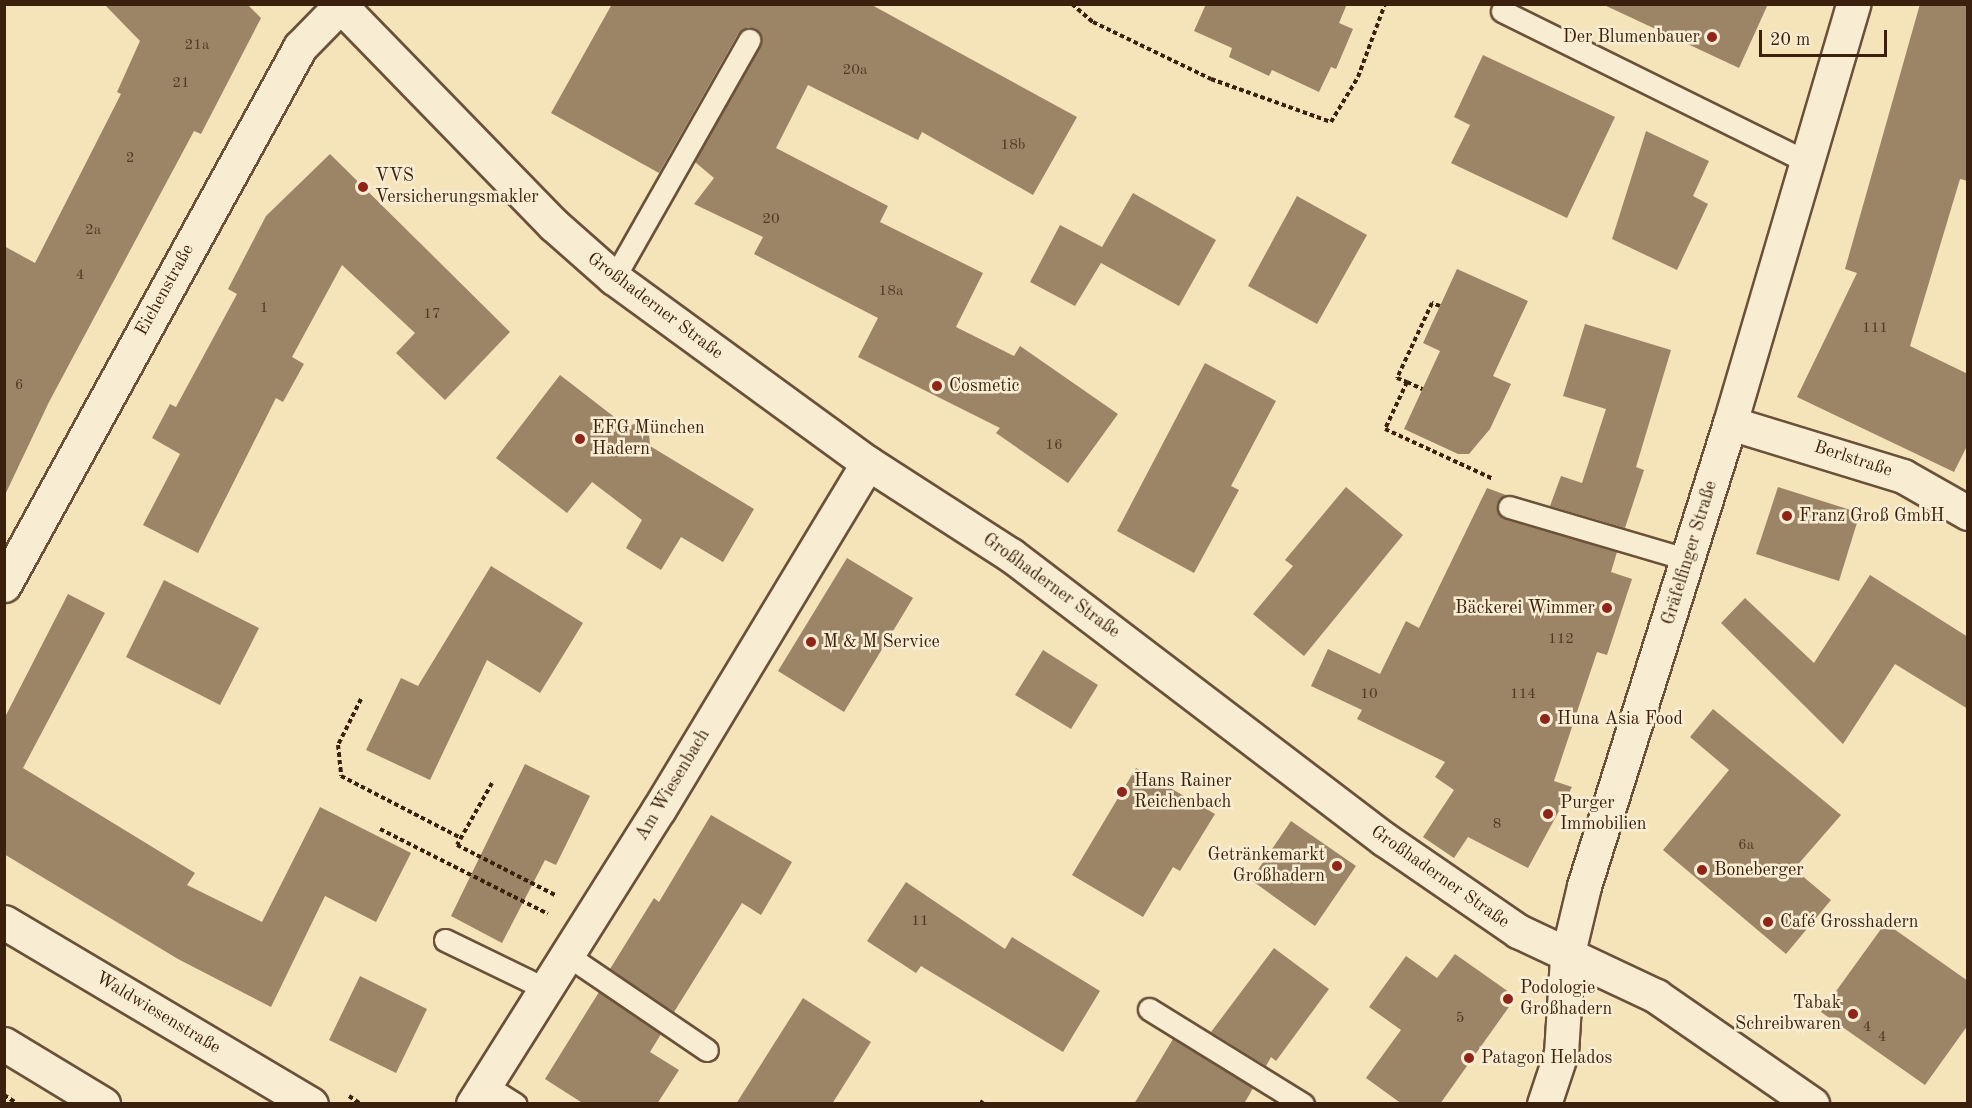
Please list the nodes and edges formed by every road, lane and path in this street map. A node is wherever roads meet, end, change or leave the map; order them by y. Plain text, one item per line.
1 (1072, 4) edge
2 (1385, 4) edge
3 (1853, 4) edge
4 (339, 5) edge
5 (1502, 11) dead end
6 (749, 40) dead end
7 (1806, 161) junction
8 (614, 278) junction
9 (1440, 306) dead end
10 (1407, 382) junction
11 (1422, 389) dead end
12 (1730, 423) junction
13 (868, 463) junction
14 (1511, 508) joint
15 (1968, 513) edge
16 (1689, 560) junction
17 (4, 585) edge
18 (361, 699) dead end
19 (492, 783) dead end
20 (380, 830) dead end
21 (461, 838) junction
22 (4, 922) edge
23 (580, 934) junction
24 (445, 940) dead end
25 (1567, 957) junction
26 (546, 989) junction
27 (1149, 1009) dead end
28 (4, 1044) edge
29 (707, 1050) dead end
30 (479, 1094) edge
31 (4, 1095) edge
32 (18, 1104) edge
33 (103, 1104) edge
34 (311, 1104) edge
35 (516, 1104) edge
36 (1303, 1104) edge
37 (1544, 1104) edge
38 (1812, 1104) edge

1 - 2 path
3 - 7 street, Gräfelfinger Straße
4 - 8 street, Großhaderner Straße
4 - 17 street, Eichenstraße
5 - 7 lane
6 - 8 lane
7 - 12 street, Gräfelfinger Straße
8 - 13 street, Großhaderner Straße
9 - 10 path
10 - 11 path
10 - 14 path
12 - 15 street, Berlstraße
12 - 16 street, Gräfelfinger Straße
13 - 23 street, Am Wiesenbach
13 - 25 street, Großhaderner Straße
14 - 16 lane
16 - 25 street, Gräfelfinger Straße
18 - 21 path
19 - 21 path
20 - 23 path
21 - 23 path
22 - 34 street, Waldwiesenstraße
23 - 26 street, Am Wiesenbach
23 - 29 lane
24 - 26 lane
25 - 37 street, Gräfelfinger Straße
25 - 38 street, Großhaderner Straße
26 - 30 street, Am Wiesenbach
27 - 36 lane
28 - 33 street
30 - 35 lane
31 - 32 path

